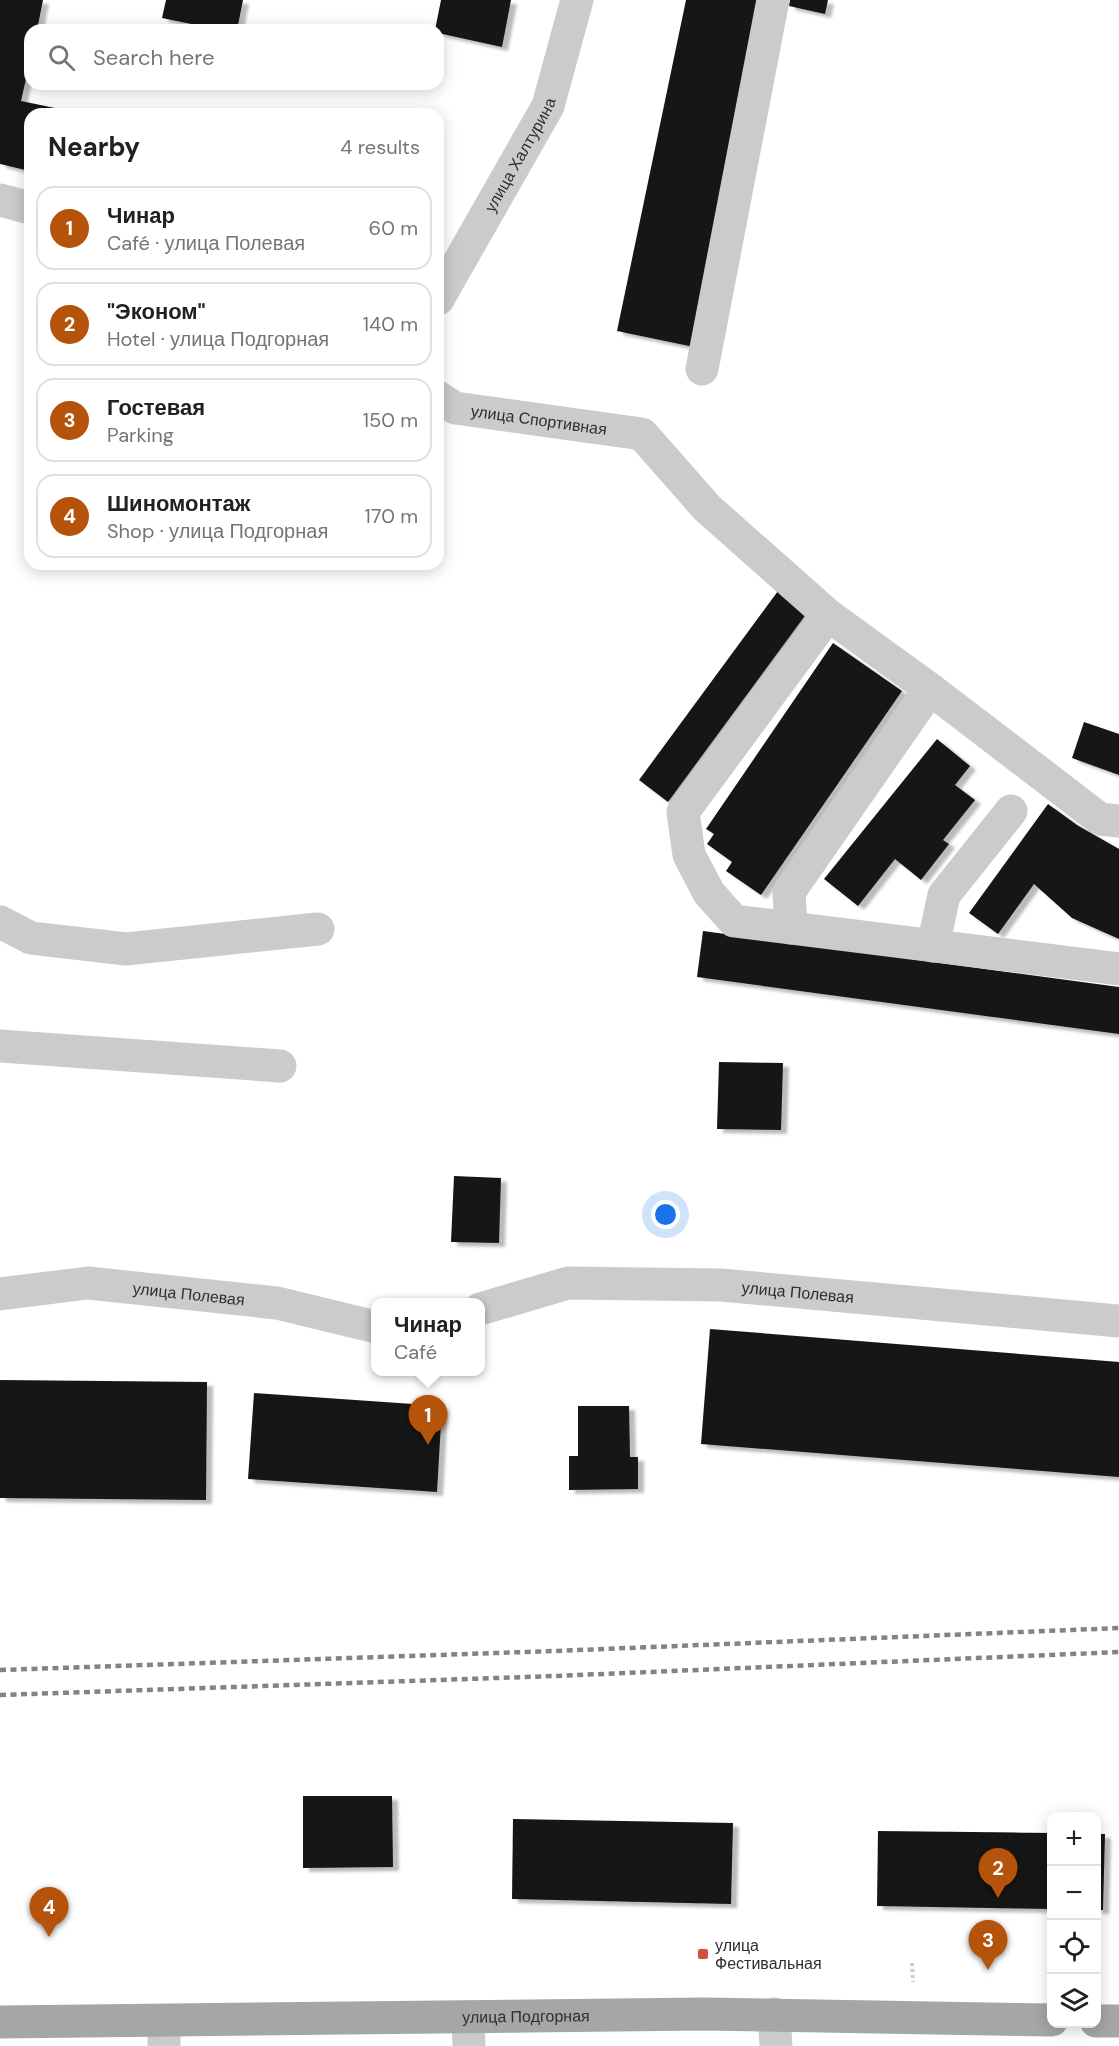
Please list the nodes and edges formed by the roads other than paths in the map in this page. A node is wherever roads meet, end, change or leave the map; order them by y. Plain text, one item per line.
1 (577, 0) edge
2 (773, 0) edge
3 (0, 200) edge
4 (24, 206) edge
5 (444, 288) edge
6 (702, 369) dead end
7 (444, 401) edge
8 (828, 615) junction
9 (930, 689) junction
10 (1011, 811) dead end
11 (1119, 821) edge
12 (0, 922) edge
13 (791, 928) junction
14 (318, 929) dead end
15 (933, 946) junction
16 (1119, 969) edge
17 (0, 1046) edge
18 (280, 1066) dead end
19 (0, 1294) edge
20 (485, 1308) edge
21 (1119, 1321) edge
22 (371, 1327) edge
23 (1047, 2020) edge
24 (1101, 2020) edge
25 (1119, 2021) edge
26 (0, 2022) edge
27 (775, 2030) edge
28 (468, 2031) edge
29 (164, 2034) edge

1 - 5 street, улица Халтурина
2 - 6 street
3 - 4 street
7 - 8 street, улица Спортивная
8 - 9 street
8 - 13 street
9 - 11 street
9 - 13 street
10 - 15 street
12 - 14 street
13 - 15 street
15 - 16 street
17 - 18 street
19 - 22 street, улица Полевая
20 - 21 street, улица Полевая
23 - 27 main road, улица Подгорная
24 - 25 main road
26 - 29 main road, улица Подгорная
27 - 28 main road, улица Подгорная
28 - 29 main road, улица Подгорная

